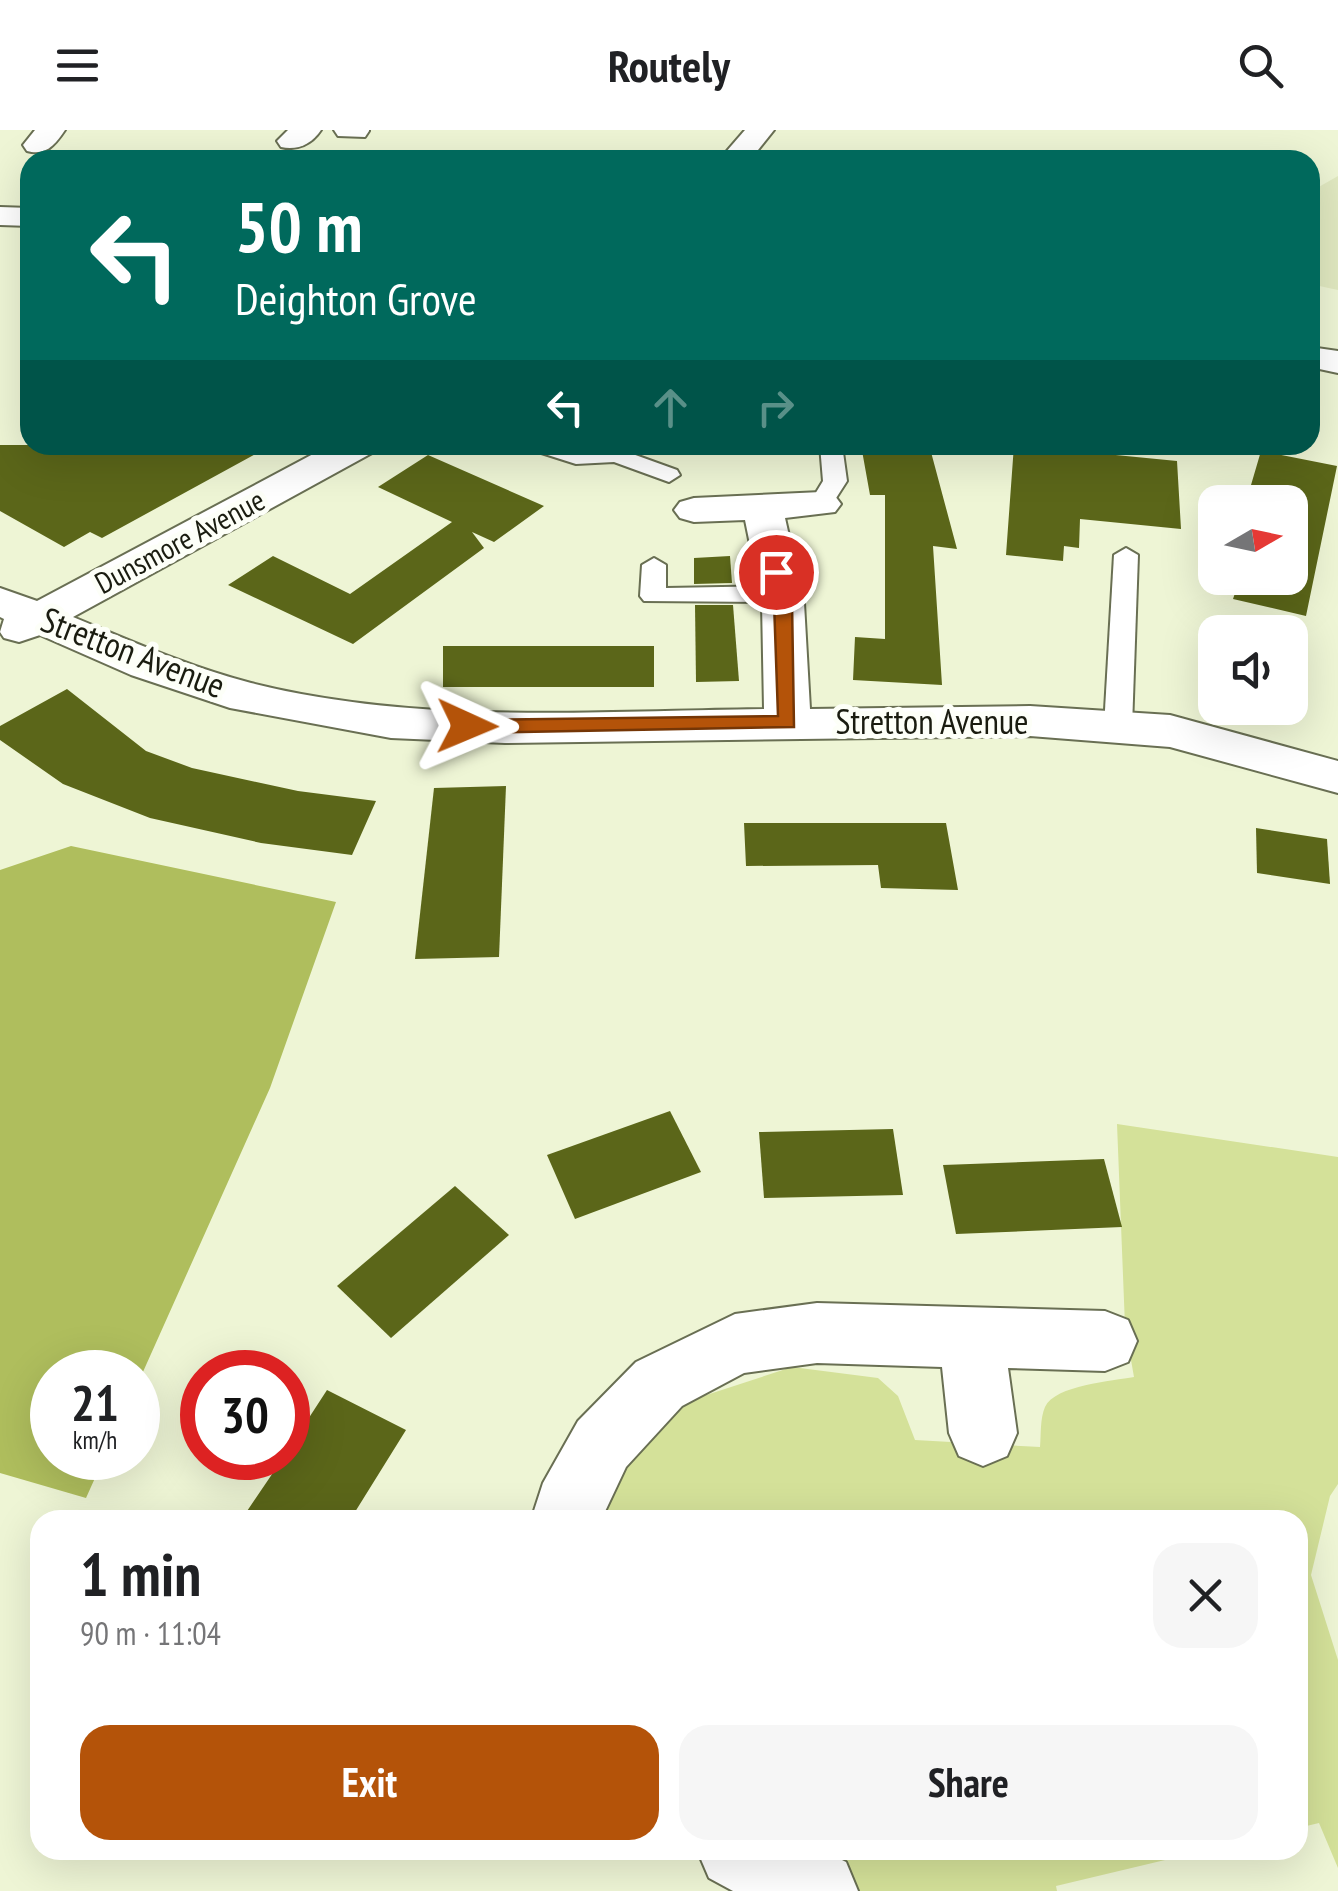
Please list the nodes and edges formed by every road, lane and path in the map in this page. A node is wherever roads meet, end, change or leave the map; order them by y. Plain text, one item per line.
1 (348, 130) edge
2 (760, 130) edge
3 (356, 131) edge
4 (743, 150) edge
5 (340, 455) edge
6 (630, 455) edge
7 (832, 455) edge
8 (668, 475) dead end
9 (821, 504) joint
10 (764, 508) junction
11 (694, 510) dead end
12 (1126, 555) dead end
13 (654, 565) dead end
14 (781, 594) junction
15 (13, 619) edge
16 (788, 723) junction
17 (1118, 727) junction
18 (1336, 766) edge
19 (972, 1337) junction
20 (1105, 1342) dead end
21 (983, 1433) dead end
22 (568, 1510) edge
23 (757, 1860) edge
24 (817, 1891) edge

1 - 3 street
2 - 4 street
5 - 15 street, Dunsmore Avenue
6 - 8 lane
7 - 9 lane
9 - 10 street
10 - 11 street
10 - 14 street
12 - 17 lane
13 - 14 lane
14 - 16 street
15 - 16 street, Stretton Avenue
16 - 17 street, Stretton Avenue
17 - 18 street, Stretton Avenue
19 - 20 street
19 - 21 street
19 - 22 street
23 - 24 street

